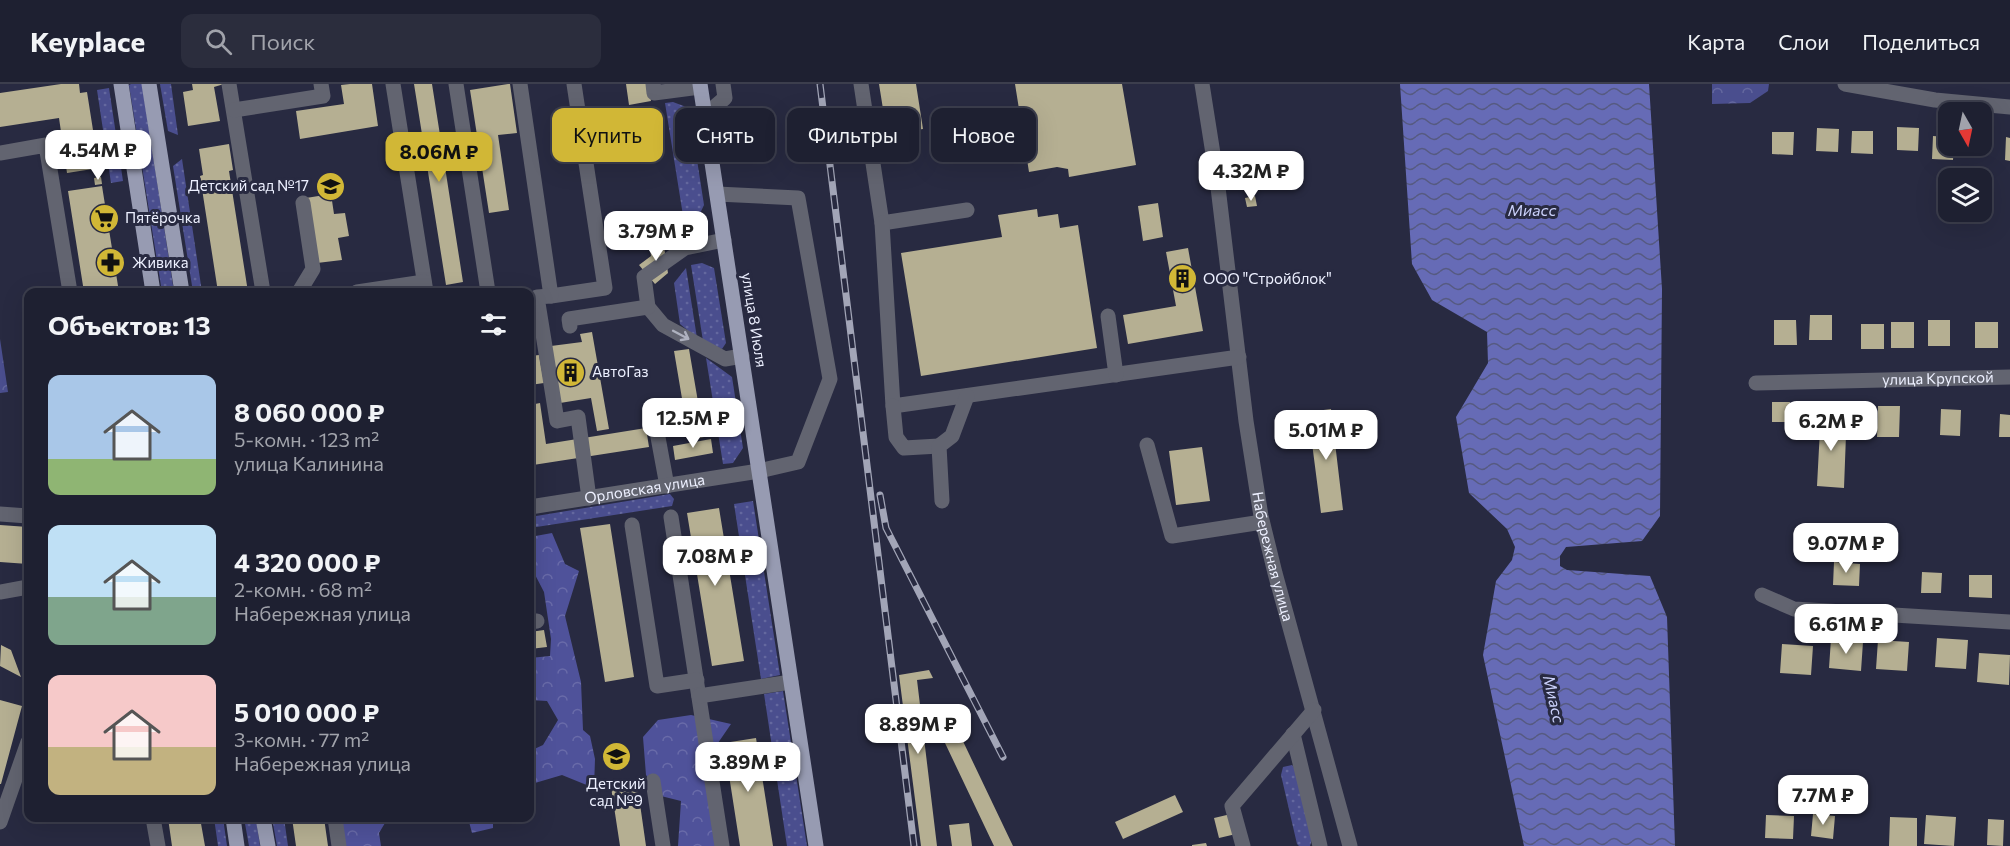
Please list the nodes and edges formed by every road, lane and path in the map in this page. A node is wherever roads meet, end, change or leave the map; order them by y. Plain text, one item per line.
1 (121, 84) edge
2 (150, 84) edge
3 (230, 84) edge
4 (321, 84) edge
5 (393, 84) edge
6 (456, 84) edge
7 (520, 84) edge
8 (574, 84) edge
9 (653, 84) edge
10 (723, 84) edge
11 (861, 84) edge
12 (1202, 84) edge
13 (1845, 84) edge
14 (700, 85) edge
15 (2010, 107) edge
16 (704, 108) edge
17 (713, 108) edge
18 (234, 110) junction
19 (0, 153) edge
20 (712, 162) edge
21 (1290, 166) dead end
22 (1217, 179) junction
23 (717, 194) junction
24 (303, 202) dead end
25 (967, 210) dead end
26 (882, 223) junction
27 (724, 240) junction
28 (425, 287) edge
29 (69, 288) edge
30 (152, 288) edge
31 (181, 288) edge
32 (261, 288) edge
33 (301, 288) edge
34 (487, 288) edge
35 (539, 297) edge
36 (648, 307) junction
37 (1108, 316) dead end
38 (570, 326) dead end
39 (741, 356) junction
40 (1239, 357) junction
41 (1116, 375) junction
42 (2010, 377) edge
43 (1756, 383) dead end
44 (967, 396) junction
45 (893, 406) junction
46 (655, 421) dead end
47 (1147, 445) dead end
48 (939, 446) junction
49 (759, 471) junction
50 (667, 486) junction
51 (589, 498) junction
52 (942, 501) dead end
53 (534, 506) edge
54 (0, 514) edge
55 (24, 516) edge
56 (671, 517) dead end
57 (1262, 522) junction
58 (632, 525) dead end
59 (24, 588) edge
60 (0, 592) edge
61 (1762, 596) dead end
62 (2010, 622) edge
63 (696, 680) junction
64 (791, 682) junction
65 (699, 696) junction
66 (1314, 710) junction
67 (1293, 734) junction
68 (24, 753) edge
69 (653, 781) dead end
70 (0, 822) edge
71 (154, 822) edge
72 (234, 822) edge
73 (264, 822) edge
74 (336, 822) edge
75 (158, 846) edge
76 (237, 846) edge
77 (268, 846) edge
78 (339, 846) edge
79 (663, 846) edge
80 (722, 846) edge
81 (816, 846) edge
82 (1243, 846) edge
83 (1320, 846) edge
84 (1350, 846) edge

1 - 30 main road
2 - 31 main road
3 - 18 street
4 - 18 street
5 - 28 street
6 - 34 street
7 - 35 street
8 - 35 street
9 - 14 street
10 - 17 street
11 - 26 street
12 - 22 street, Набережная улица
13 - 15 street
14 - 16 main road, улица 8 Июля
18 - 32 street
19 - 29 street
20 - 23 main road, улица 8 Июля
21 - 22 street
22 - 40 street, Набережная улица
23 - 27 main road, улица 8 Июля
23 - 49 street, Орловская улица
24 - 33 street
25 - 26 street
26 - 45 street
27 - 36 street
27 - 39 main road, улица 8 Июля
35 - 51 street
36 - 38 street
36 -> 39 street
37 - 41 street
39 - 49 main road, улица 8 Июля
40 - 41 street
40 - 57 street, Набережная улица
41 - 44 street
42 - 43 street, улица Крупской
44 - 45 street
44 - 48 street
45 - 48 street
46 - 50 street
47 - 57 street
48 - 52 street
49 - 50 street, Орловская улица
49 - 64 main road, улица 8 Июля
50 - 51 street, Орловская улица
51 - 53 street, Орловская улица
54 - 55 street
56 - 63 street
57 - 66 street, Набережная улица
58 - 63 street
59 - 60 street
61 - 62 street
63 - 65 street
64 - 65 street
64 - 81 main road, улица 8 Июля
65 - 80 street
66 - 67 street
66 - 84 street, Набережная улица
67 - 82 street
67 - 83 street
68 - 70 street
69 - 79 street
71 - 75 street
72 - 76 main road
73 - 77 main road
74 - 78 street

